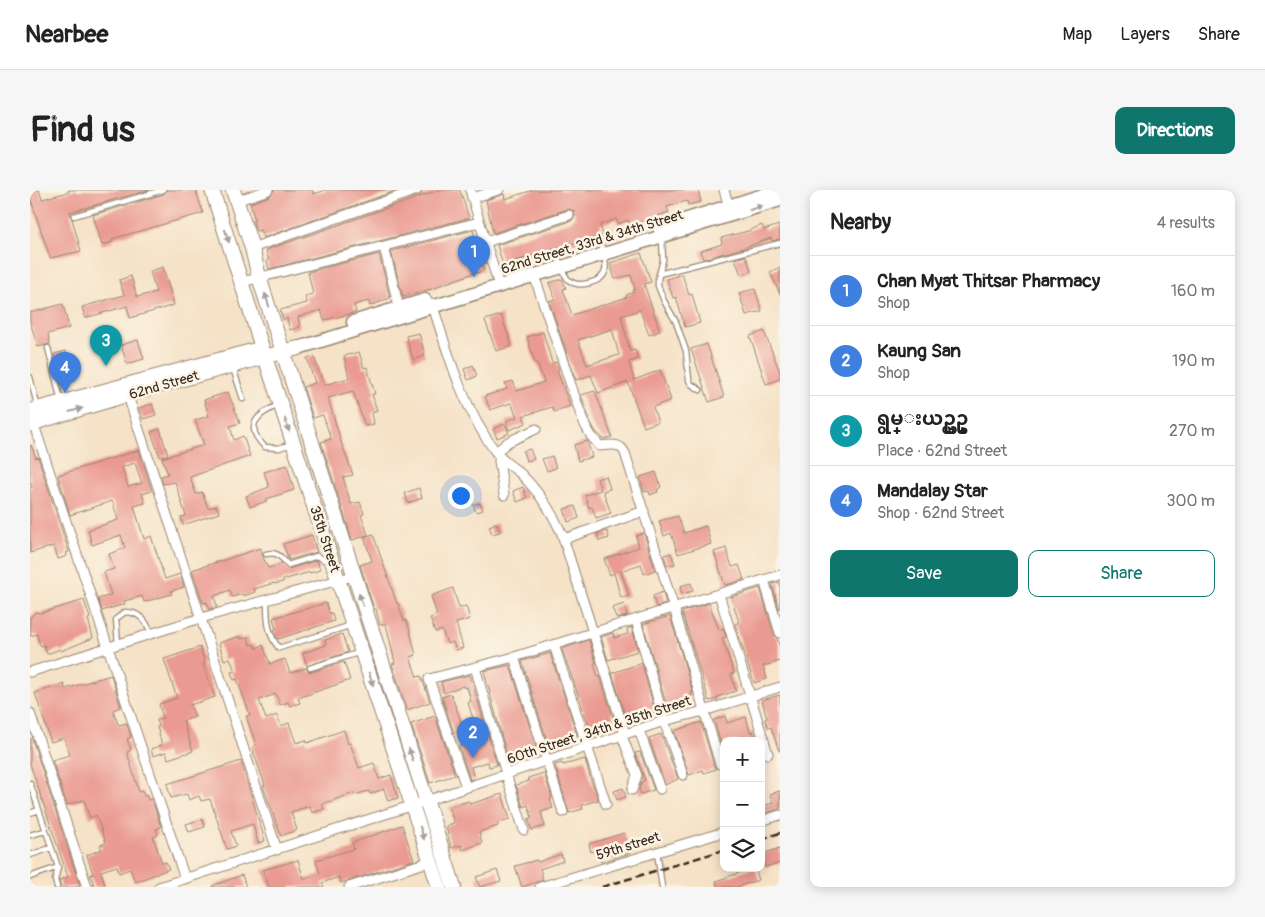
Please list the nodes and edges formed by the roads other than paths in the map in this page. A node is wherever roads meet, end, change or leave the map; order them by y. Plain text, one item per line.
1 (163, 190) edge
2 (212, 190) edge
3 (268, 190) edge
4 (417, 190) edge
5 (499, 190) edge
6 (724, 190) edge
7 (779, 190) edge
8 (471, 194) edge
9 (234, 195) edge
10 (780, 200) edge
11 (730, 210) junction
12 (569, 215) dead end
13 (74, 216) dead end
14 (480, 222) junction
15 (660, 232) junction
16 (486, 242) junction
17 (780, 243) edge
18 (384, 247) junction
19 (252, 248) junction
20 (603, 251) junction
21 (560, 263) junction
22 (659, 274) junction
23 (534, 276) junction
24 (259, 277) junction
25 (242, 282) junction
26 (498, 283) junction
27 (432, 303) junction
28 (400, 312) junction
29 (299, 344) joint
30 (48, 348) dead end
31 (282, 348) junction
32 (264, 353) junction
33 (233, 366) junction
34 (30, 377) edge
35 (126, 390) junction
36 (700, 390) dead end
37 (243, 399) dead end
38 (61, 402) junction
39 (281, 404) junction
40 (32, 416) edge
41 (536, 429) dead end
42 (294, 444) junction
43 (497, 457) junction
44 (504, 495) dead end
45 (644, 510) junction
46 (564, 538) junction
47 (266, 554) dead end
48 (348, 560) junction
49 (334, 565) junction
50 (353, 576) junction
51 (780, 576) edge
52 (338, 580) junction
53 (764, 580) junction
54 (719, 594) junction
55 (266, 600) junction
56 (674, 608) junction
57 (201, 618) junction
58 (636, 620) junction
59 (353, 625) junction
60 (594, 632) junction
61 (780, 633) edge
62 (151, 634) junction
63 (118, 644) junction
64 (554, 645) junction
65 (108, 647) junction
66 (362, 652) junction
67 (514, 657) junction
68 (475, 667) junction
69 (310, 668) dead end
70 (30, 672) edge
71 (780, 687) edge
72 (750, 696) junction
73 (704, 711) junction
74 (30, 713) edge
75 (664, 721) junction
76 (639, 730) junction
77 (624, 735) junction
78 (588, 748) junction
79 (768, 754) dead end
80 (547, 761) junction
81 (720, 764) dead end
82 (506, 774) junction
83 (683, 775) dead end
84 (31, 786) edge
85 (466, 787) junction
86 (660, 789) dead end
87 (632, 790) dead end
88 (419, 804) junction
89 (606, 804) dead end
90 (39, 810) junction
91 (563, 812) dead end
92 (30, 813) edge
93 (780, 816) edge
94 (765, 820) edge
95 (524, 830) dead end
96 (45, 831) junction
97 (720, 833) edge
98 (30, 835) edge
99 (51, 848) junction
100 (277, 850) junction
101 (657, 852) junction
102 (30, 855) edge
103 (431, 861) junction
104 (58, 867) junction
105 (30, 877) edge
106 (185, 879) junction
107 (57, 887) edge
108 (87, 887) edge
109 (159, 887) edge
110 (350, 887) edge
111 (440, 887) edge
112 (454, 887) edge
113 (540, 887) edge
114 (662, 887) edge

1 - 13 lane
2 -> 25 main road, 35th Street
3 - 9 street
4 - 19 street
5 - 8 street
6 - 11 street
7 - 11 main road
8 - 14 street
9 - 19 main road, 35th Street
11 -> 10 main road
11 - 15 main road, 62nd Street, 33rd & 34th Street
12 - 16 street
14 - 16 street
14 - 18 street
15 - 20 main road, 62nd Street, 33rd & 34th Street
15 - 22 lane
16 - 26 street
17 - 22 lane
18 - 24 street
18 - 28 street
19 - 24 main road, 35th Street
20 - 21 main road, 62nd Street, 33rd & 34th Street
20 - 21 lane
21 - 23 main road, 62nd Street, 33rd & 34th Street
21 - 26 main road, 62nd Street, 33rd & 34th Street
22 - 36 lane
23 - 26 main road, 62nd Street, 33rd & 34th Street
23 - 45 street
24 - 25 street
31 -> 24 main road, 35th Street
25 - 32 main road, 35th Street
26 - 27 main road, 62nd Street, 33rd & 34th Street
27 - 28 main road, 62nd Street, 33rd & 34th Street
27 - 43 street
28 - 29 main road, 62nd Street, 33rd & 34th Street
29 - 31 main road, 62nd Street
30 - 38 lane
31 - 32 main road, 62nd Street
31 - 48 main road, 35th Street
32 - 33 main road, 62nd Street
32 - 35 main road, 62nd Street
32 - 39 main road, 35th Street
33 - 35 main road, 62nd Street
33 - 37 lane
34 - 40 lane
35 - 38 main road, 62nd Street
40 -> 35 main road, 62nd Street
35 - 57 street
38 - 40 main road, 62nd Street
39 -> 42 main road, 35th Street
39 - 42 lane
40 - 65 street
41 - 43 street
42 - 49 main road, 35th Street
43 - 44 street
43 - 46 street
45 - 46 street
45 - 56 street
46 - 60 street
47 - 49 lane
48 - 49 lane
48 - 50 main road, 35th Street
49 - 52 main road, 35th Street
50 - 52 street
88 -> 50 main road, 35th Street
51 - 53 street
52 - 55 street
52 - 59 main road, 35th Street
53 - 54 street
53 - 61 street
54 - 56 street
54 - 72 street
55 - 57 street
55 - 59 lane
56 - 58 street
56 - 73 street
57 - 62 street
57 - 100 street
58 - 60 street
58 - 75 street
59 - 66 main road, 35th Street
60 - 64 street
60 - 77 street
62 - 63 street
62 - 63 lane
63 - 65 street
64 - 67 street
64 - 78 street
65 - 70 street
65 - 106 street
66 - 69 lane
66 -> 88 main road, 35th Street
67 - 68 street
67 - 80 street
68 - 82 street
68 - 85 street
71 - 72 street, 60th Street , 34th & 35th Street
72 - 73 street, 60th Street , 34th & 35th Street
72 - 79 street
73 - 75 street, 60th Street , 34th & 35th Street
73 - 81 street
74 - 108 street
75 - 76 street, 60th Street , 34th & 35th Street
75 - 83 street
76 - 77 street, 60th Street , 34th & 35th Street
76 - 86 street
77 - 78 street, 60th Street , 34th & 35th Street
77 - 87 street
78 - 80 street, 60th Street , 34th & 35th Street
78 - 89 street
80 - 82 street, 60th Street , 34th & 35th Street
80 - 91 street
82 - 85 street, 60th Street , 34th & 35th Street
82 - 95 street
84 - 90 lane
85 - 88 street, 60th Street , 34th & 35th Street
88 - 100 street, 60th Street , 34th & 35th Street
88 -> 103 main road, 35th Street
88 - 112 main road
90 - 92 lane
90 - 96 lane
93 - 94 street
96 - 98 lane
96 - 99 lane
97 - 101 street, 59th street
99 - 102 lane
99 - 104 lane
100 - 106 street, 60th Street , 34th & 35th Street
101 - 113 street, 59th street
101 - 114 lane
103 - 110 street
103 - 111 main road, 35th Street
104 - 105 lane
104 - 107 lane
106 - 109 street, 60th Street , 34th & 35th Street

